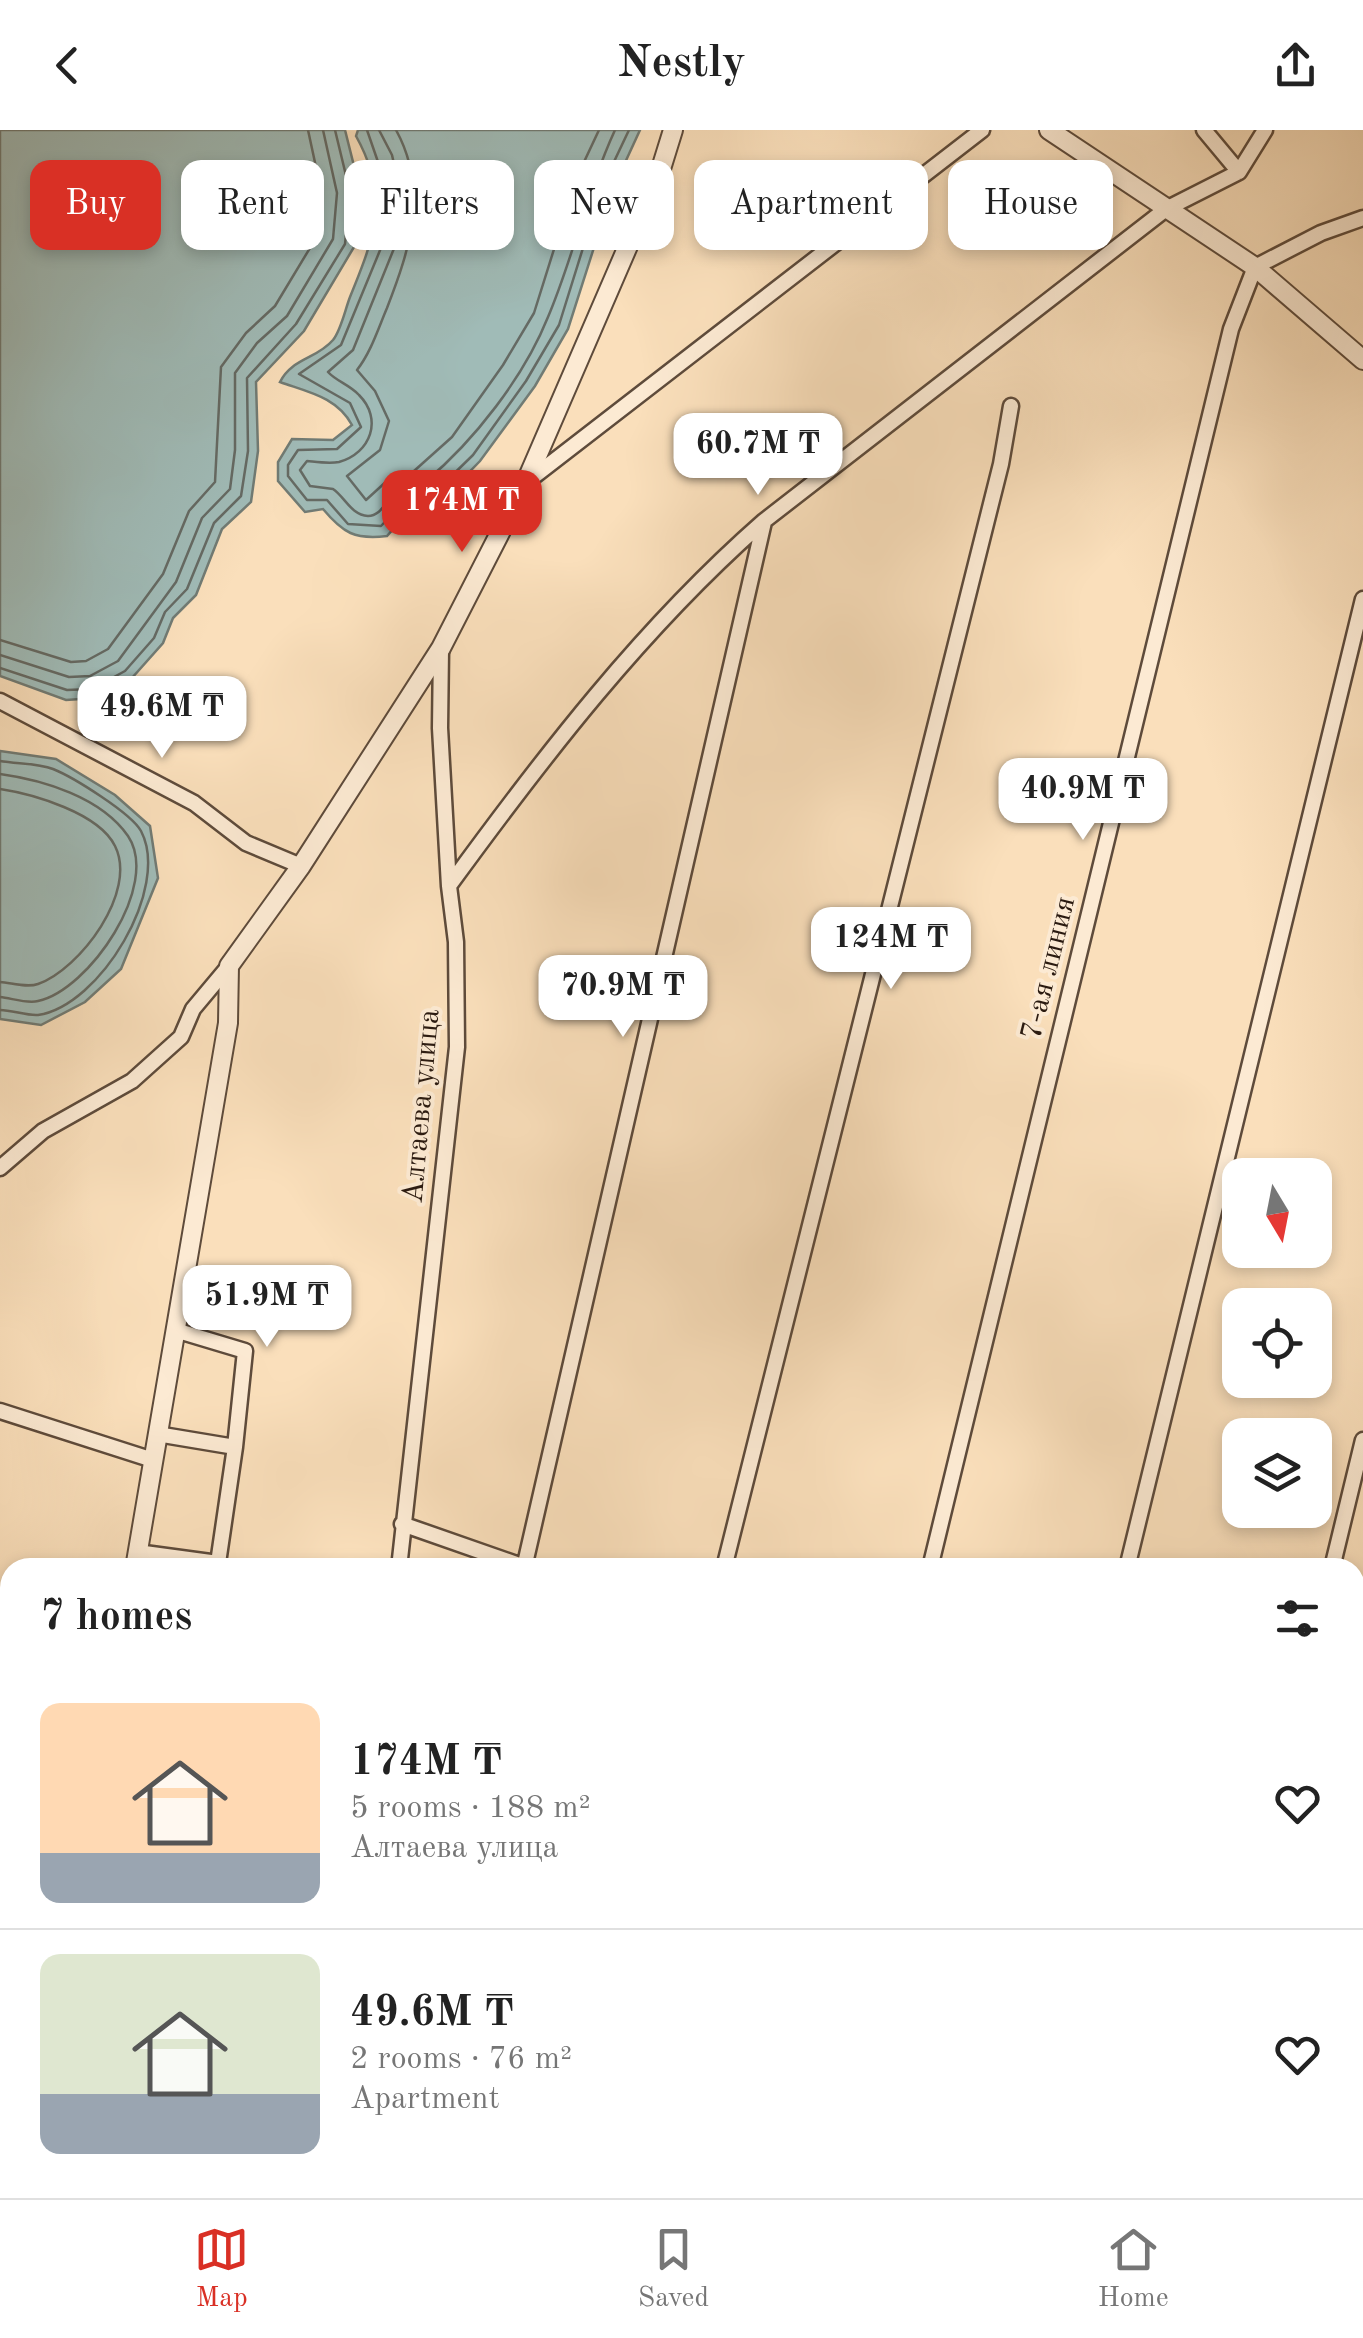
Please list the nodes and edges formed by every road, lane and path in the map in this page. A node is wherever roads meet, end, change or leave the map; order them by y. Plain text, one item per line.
1 (673, 130) edge
2 (982, 130) edge
3 (1050, 130) edge
4 (1204, 130) edge
5 (1265, 130) edge
6 (1239, 172) junction
7 (1166, 209) junction
8 (1361, 216) edge
9 (1255, 267) junction
10 (1363, 360) edge
11 (1011, 406) dead end
12 (524, 484) junction
13 (764, 522) junction
14 (1363, 599) edge
15 (441, 648) junction
16 (0, 701) edge
17 (301, 866) junction
18 (448, 886) junction
19 (229, 966) junction
20 (0, 1168) edge
21 (175, 1330) junction
22 (0, 1411) edge
23 (157, 1434) junction
24 (1363, 1440) edge
25 (235, 1447) junction
26 (153, 1460) junction
27 (402, 1524) junction
28 (136, 1558) edge
29 (218, 1558) edge
30 (400, 1558) edge
31 (500, 1558) edge
32 (528, 1558) edge
33 (727, 1558) edge
34 (932, 1558) edge
35 (1130, 1558) edge
36 (1334, 1558) edge

1 - 12 street
2 - 12 street
3 - 7 street
4 - 6 street
5 - 6 street
6 - 7 street
7 - 9 street
7 - 13 street
8 - 9 street
9 - 10 street
9 - 34 street, 7-ая линия
11 - 33 street
12 - 15 street
13 - 18 street
13 - 32 street
14 - 35 street
15 - 17 street
15 - 18 street, Алтаева улица
16 - 17 street
17 - 19 street
18 - 27 street, Алтаева улица
19 - 20 street
19 - 21 street
21 - 23 street
21 - 25 street
22 - 26 street
23 - 25 street
23 - 26 street
24 - 36 street
25 - 29 street
26 - 28 street
27 - 30 street, Алтаева улица
27 - 31 street

